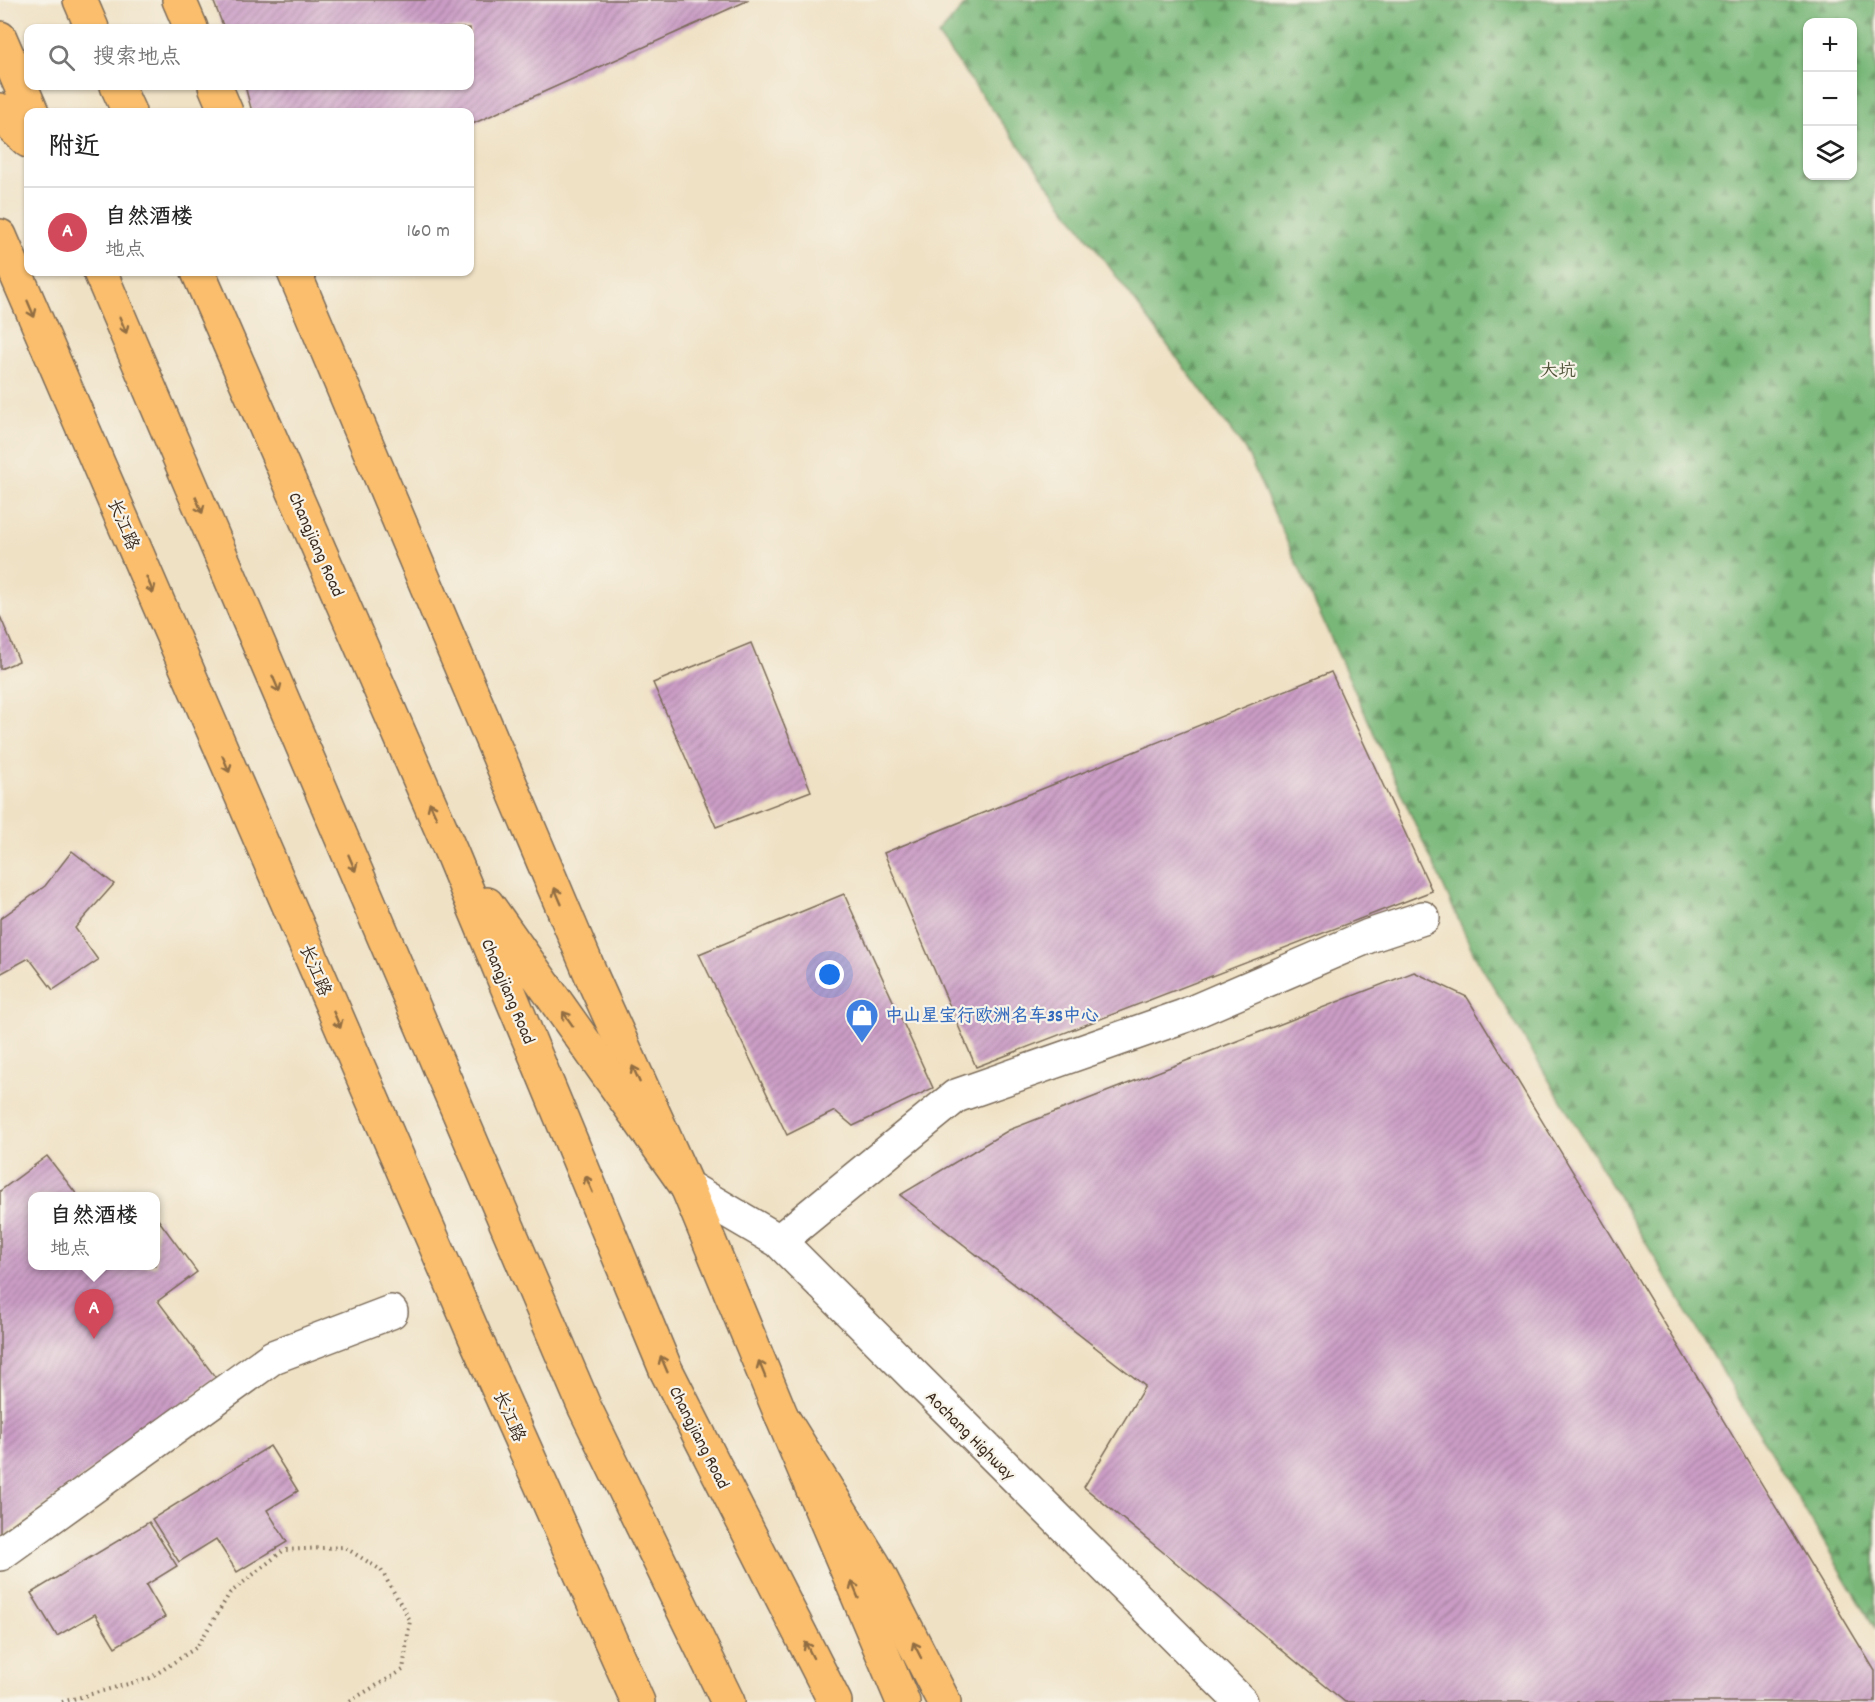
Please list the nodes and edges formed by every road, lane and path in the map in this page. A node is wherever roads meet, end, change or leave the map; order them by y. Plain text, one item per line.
1 (80, 0) edge
2 (179, 0) edge
3 (90, 24) edge
4 (189, 24) edge
5 (0, 38) edge
6 (119, 90) edge
7 (217, 90) edge
8 (30, 108) edge
9 (127, 108) edge
10 (224, 108) edge
11 (0, 110) edge
12 (24, 137) edge
13 (0, 236) edge
14 (102, 276) edge
15 (200, 276) edge
16 (296, 276) edge
17 (452, 854) junction
18 (1423, 918) dead end
19 (687, 1187) junction
20 (779, 1240) junction
21 (391, 1311) dead end
22 (782, 1417) junction
23 (0, 1554) edge
24 (62, 1702) edge
25 (348, 1702) edge
26 (638, 1702) edge
27 (728, 1702) edge
28 (835, 1702) edge
29 (903, 1702) edge
30 (944, 1702) edge
31 (1241, 1702) edge

1 - 3 main road
2 - 4 main road
5 - 8 main road
6 - 9 main road
7 - 10 main road
11 - 12 main road
13 -> 26 main road, 长江路
14 -> 27 main road
17 -> 15 main road, Changjiang Road
19 -> 16 main road
19 -> 17 main road
28 -> 17 main road, Changjiang Road
18 - 20 street
19 - 20 street, Aochang Highway
22 -> 19 main road
20 - 31 street, Aochang Highway
21 - 23 street
29 -> 22 main road
30 -> 22 main road
24 - 25 path

